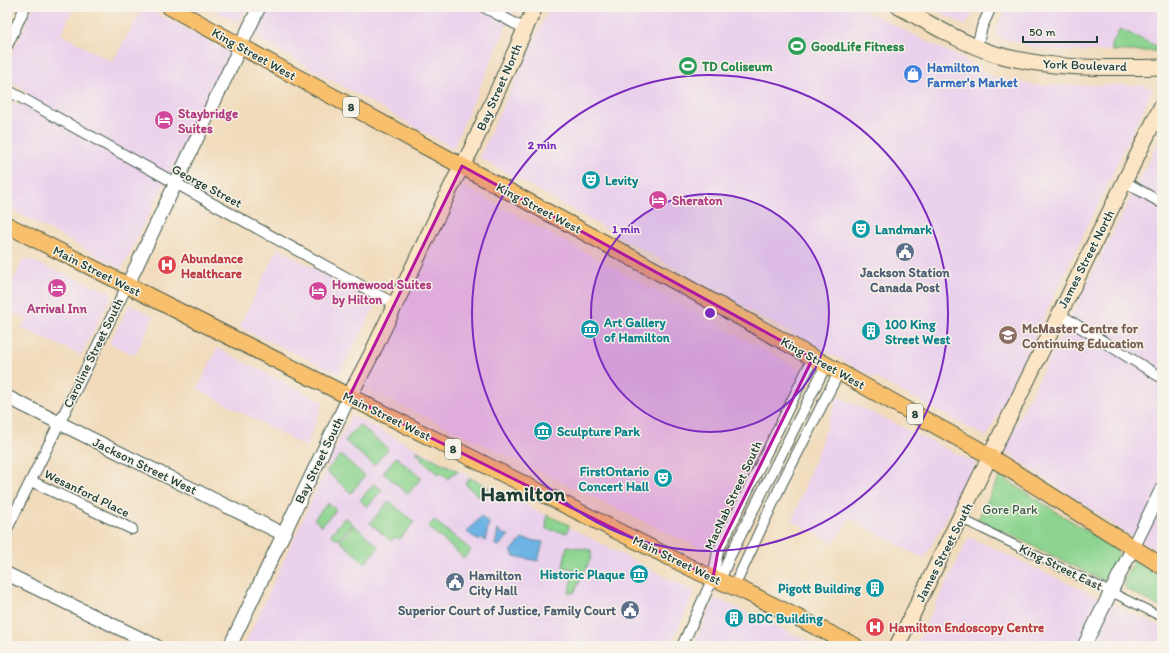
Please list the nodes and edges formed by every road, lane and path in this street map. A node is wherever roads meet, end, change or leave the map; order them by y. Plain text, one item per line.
1 (25, 7) edge
2 (170, 7) edge
3 (260, 7) edge
4 (484, 7) edge
5 (535, 7) edge
6 (899, 7) edge
7 (991, 7) edge
8 (524, 29) junction
9 (7, 46) edge
10 (240, 46) junction
11 (977, 46) junction
12 (1162, 67) edge
13 (7, 90) edge
14 (1162, 105) edge
15 (462, 166) junction
16 (1125, 182) junction
17 (174, 183) junction
18 (1162, 203) edge
19 (7, 225) edge
20 (127, 286) junction
21 (396, 304) junction
22 (1059, 314) junction
23 (826, 365) junction
24 (1162, 378) edge
25 (349, 397) junction
26 (7, 398) edge
27 (59, 423) junction
28 (990, 457) junction
29 (31, 481) junction
30 (1162, 489) edge
31 (960, 518) junction
32 (7, 529) edge
33 (132, 529) dead end
34 (283, 534) junction
35 (1133, 548) junction
36 (1162, 566) edge
37 (7, 574) edge
38 (722, 582) junction
39 (1111, 592) junction
40 (1162, 616) edge
41 (156, 646) edge
42 (230, 646) edge
43 (682, 646) edge
44 (855, 646) edge
45 (897, 646) edge
46 (1084, 646) edge

1 - 9 street
2 - 10 main road, King Street West / 8
3 - 10 street, Caroline Street South
4 - 8 street
5 - 8 main road, Bay Street North
6 - 11 main road, York Boulevard
7 - 11 street
8 - 15 main road, Bay Street North
10 - 15 main road, King Street West / 8
10 - 17 street, Caroline Street South
11 - 12 main road, York Boulevard
13 - 17 street, George Street
14 - 16 main road, James Street North
15 - 21 main road, Bay Street South
15 - 23 main road, King Street West / 8
16 - 18 street
16 - 22 main road, James Street North
17 - 20 street, Caroline Street South
17 - 21 street, George Street
19 - 20 main road, Main Street West / 8
20 - 25 main road, Main Street West / 8
20 - 27 street, Caroline Street South
21 - 25 main road, Bay Street South
22 - 24 street
22 - 28 main road, James Street North
23 - 28 main road, King Street West / 8
23 - 38 street, MacNab Street South
23 - 38 street, MacNab Street South
23 - 38 street, MacNab Street South
25 - 34 street, Bay Street South
25 - 38 main road, Main Street West / 8
26 - 27 street, Jackson Street West
27 - 29 street, Caroline Street South
27 - 34 street, Jackson Street West
28 - 31 main road, James Street South
28 - 35 main road, 8
29 - 32 street, Caroline Street South
29 - 33 street, Wesanford Place
30 - 35 street
31 - 39 street, King Street East
31 - 45 main road, James Street South
34 - 42 street, Bay Street South
35 - 36 main road, 8
35 - 39 street
37 - 41 street
38 - 43 street, MacNab Street South
38 - 44 main road, Main Street West / 8
39 - 40 street, King Street East
39 - 46 street

